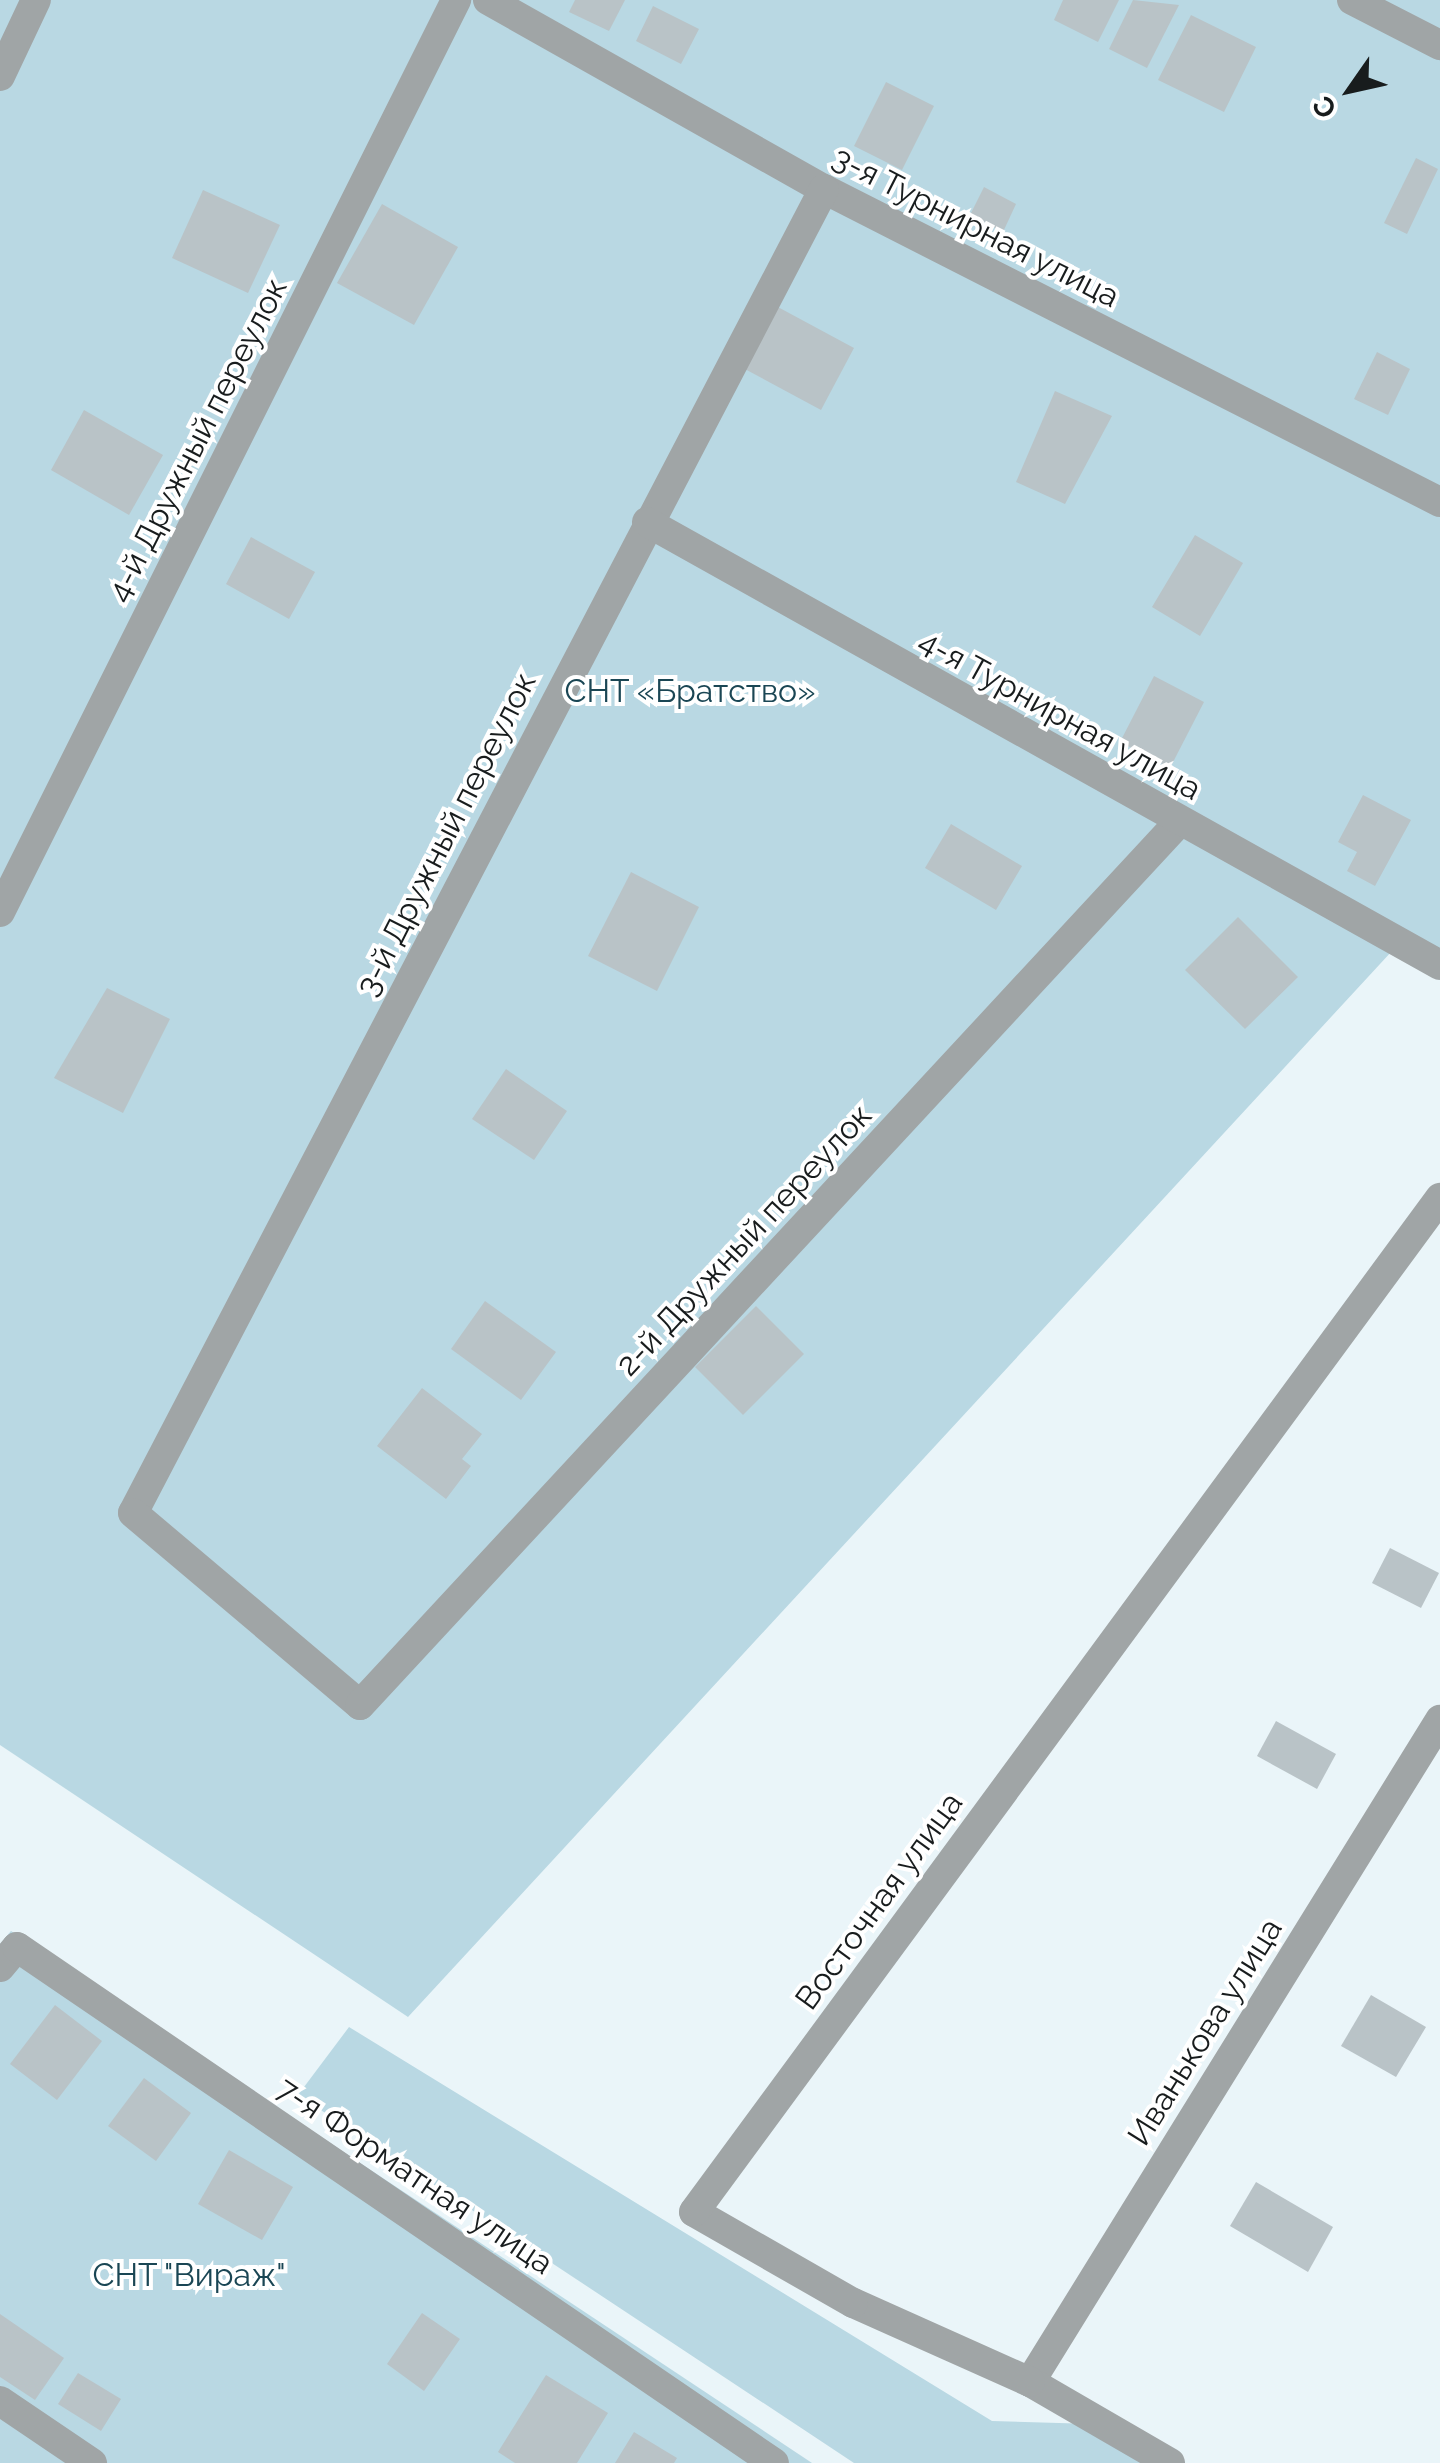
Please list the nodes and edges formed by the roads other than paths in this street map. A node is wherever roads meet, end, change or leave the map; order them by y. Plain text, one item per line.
1 (36, 0) edge
2 (456, 0) edge
3 (488, 0) edge
4 (1352, 0) edge
5 (1440, 45) edge
6 (0, 76) edge
7 (824, 189) junction
8 (1440, 502) edge
9 (647, 522) junction
10 (1179, 822) junction
11 (0, 912) edge
12 (1440, 965) edge
13 (1440, 1198) edge
14 (360, 1705) joint
15 (1440, 1720) edge
16 (8, 1957) edge
17 (1030, 2382) junction
18 (0, 2401) edge
19 (92, 2463) edge
20 (774, 2463) edge
21 (1170, 2463) edge

1 - 6 street
2 - 11 street, 4-й Дружный переулок
3 - 7 street, 3-я Турнирная улица
4 - 5 street
7 - 8 street, 3-я Турнирная улица
7 - 9 street, 3-й Дружный переулок
9 - 10 street, 4-я Турнирная улица
9 - 14 street, 3-й Дружный переулок
10 - 12 street, 4-я Турнирная улица
10 - 14 street, 2-й Дружный переулок
13 - 17 street, Восточная улица
15 - 17 street, Иванькова улица
16 - 20 street, 7-я Форматная улица
17 - 21 street, Восточная улица
18 - 19 street

